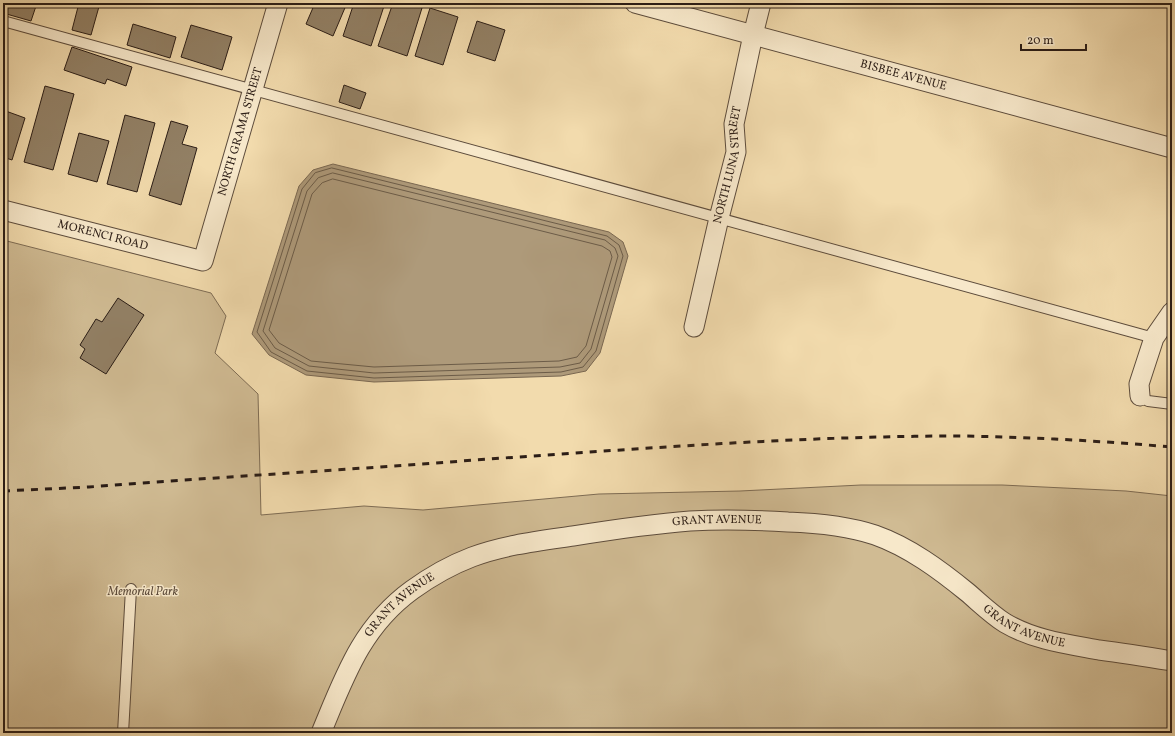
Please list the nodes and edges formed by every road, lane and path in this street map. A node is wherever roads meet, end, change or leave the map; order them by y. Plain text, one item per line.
1 (278, 3) edge
2 (635, 3) edge
3 (761, 3) edge
4 (3, 21) edge
5 (752, 35) junction
6 (253, 90) junction
7 (1172, 148) edge
8 (3, 210) edge
9 (719, 218) junction
10 (203, 261) joint
11 (1172, 312) edge
12 (694, 327) dead end
13 (1154, 338) junction
14 (1140, 396) joint
15 (1172, 404) edge
16 (131, 589) dead end
17 (1172, 661) edge
18 (123, 733) edge
19 (320, 733) edge

1 - 6 street, NORTH GRAMA STREET
2 - 5 street, BISBEE AVENUE
3 - 5 street, NORTH LUNA STREET
4 - 6 lane
5 - 7 street, BISBEE AVENUE
5 - 9 street, NORTH LUNA STREET
6 - 9 lane
6 - 10 street, NORTH GRAMA STREET
8 - 10 street, MORENCI ROAD
9 - 12 street, NORTH LUNA STREET
9 - 13 lane
11 - 13 street
13 - 14 street
14 - 15 lane
16 - 18 lane
17 - 19 street, GRANT AVENUE

